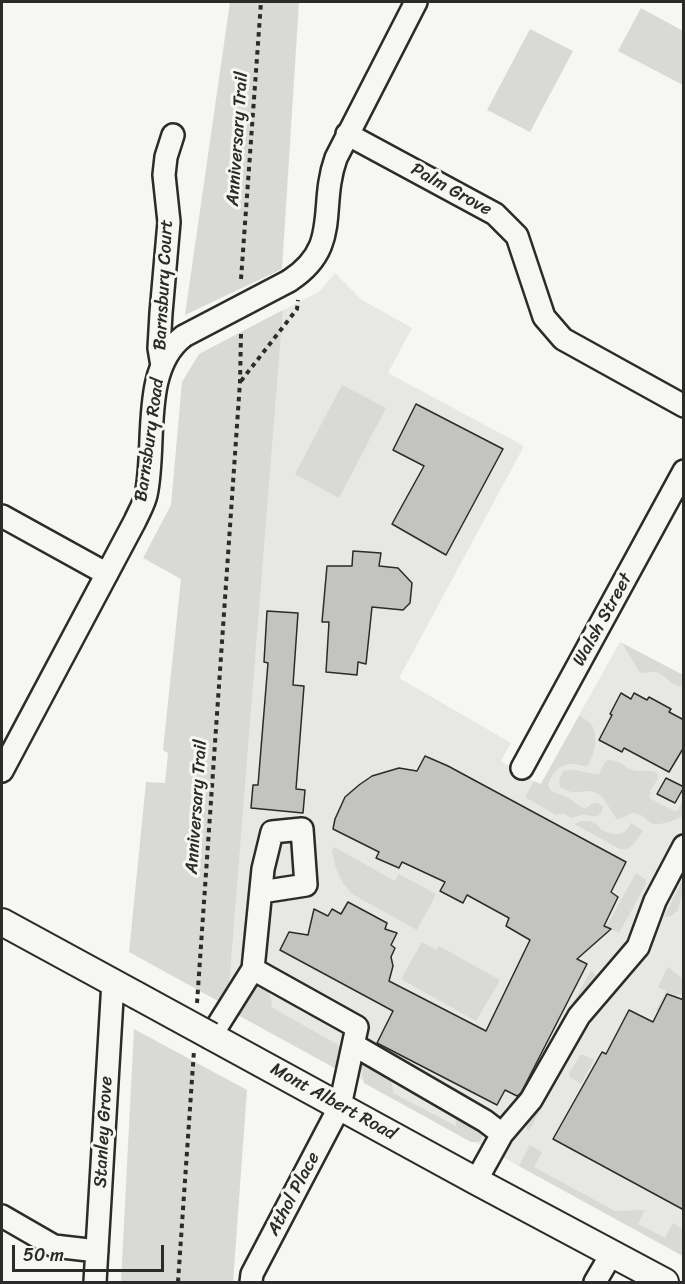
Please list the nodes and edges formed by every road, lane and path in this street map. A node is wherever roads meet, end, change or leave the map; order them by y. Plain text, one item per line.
1 (261, 2) edge
2 (416, 2) edge
3 (347, 134) junction
4 (173, 135) dead end
5 (241, 279) dead end
6 (297, 309) dead end
7 (240, 334) dead end
8 (162, 366) junction
9 (240, 382) junction
10 (684, 406) edge
11 (684, 471) edge
12 (2, 516) edge
13 (107, 574) junction
14 (522, 768) dead end
15 (2, 771) edge
16 (684, 846) edge
17 (261, 890) dead end
18 (2, 921) edge
19 (253, 969) junction
20 (113, 982) junction
21 (197, 1010) dead end
22 (203, 1041) junction
23 (354, 1045) junction
24 (340, 1106) junction
25 (502, 1134) junction
26 (476, 1181) junction
27 (2, 1216) edge
28 (97, 1251) junction
29 (612, 1253) junction
30 (95, 1282) edge
31 (178, 1282) edge
32 (251, 1282) edge
33 (595, 1282) edge
34 (665, 1282) edge

1 - 5 path, Anniversary Trail
2 - 3 street, Barnsbury Road
3 - 8 street, Barnsbury Road, bridge
3 - 10 street, Palm Grove
4 - 8 street, Barnsbury Court
6 - 9 path
7 - 9 path, Anniversary Trail
8 - 13 street, Barnsbury Road
9 - 21 path, Anniversary Trail
11 - 14 street, Walsh Street
12 - 13 street
13 - 15 street, Barnsbury Road
16 - 25 street
17 - 19 street
18 - 20 main road, Mont Albert Road
19 - 22 street
19 - 23 street
20 - 22 main road, Mont Albert Road, bridge
20 - 28 street, Stanley Grove
22 - 24 main road, Mont Albert Road
22 - 31 path
23 - 24 street, Athol Place
23 - 25 street
24 - 26 main road, Mont Albert Road
24 - 32 street, Athol Place
25 - 26 street
26 - 29 main road, Mont Albert Road
27 - 28 street
28 - 30 street, Stanley Grove
29 - 33 street
29 - 34 main road, Mont Albert Road

